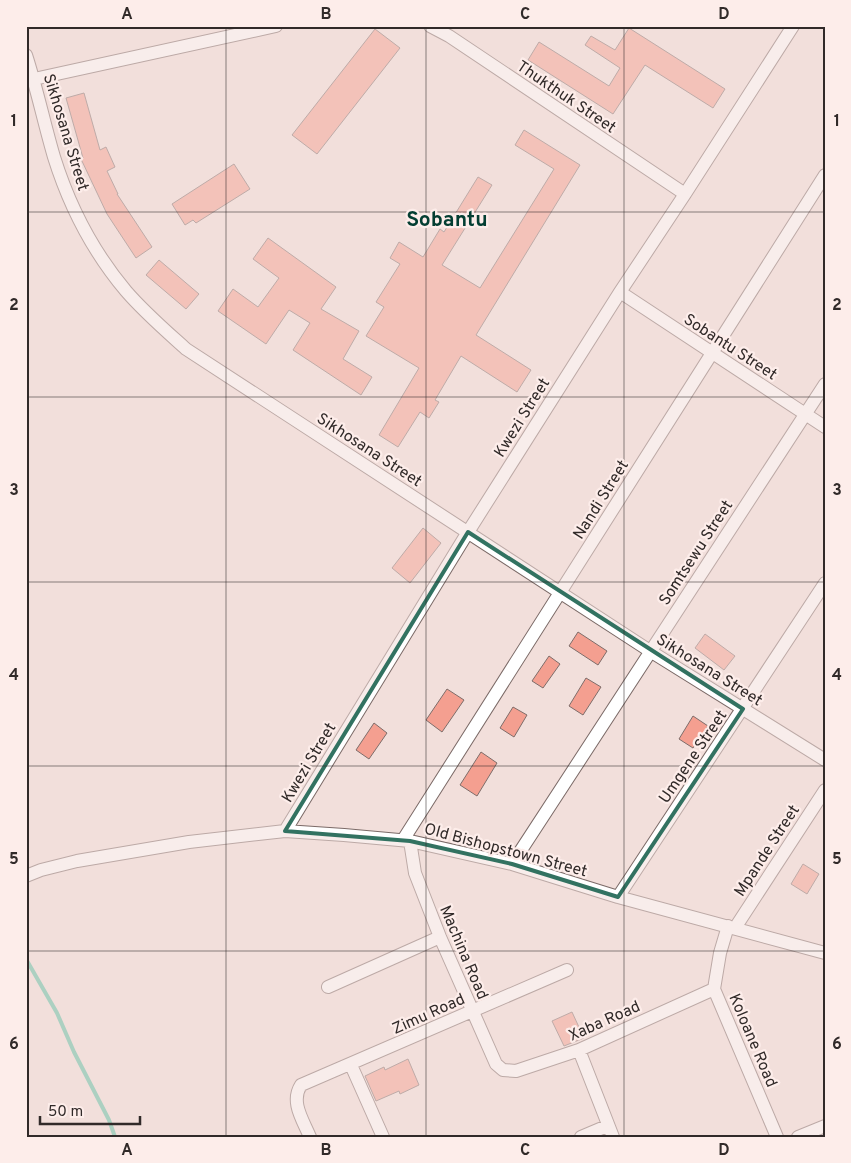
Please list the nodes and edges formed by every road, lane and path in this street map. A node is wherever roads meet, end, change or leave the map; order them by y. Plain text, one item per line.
1 (276, 26) edge
2 (430, 26) edge
3 (793, 26) edge
4 (452, 31) edge
5 (26, 55) edge
6 (34, 79) junction
7 (825, 175) edge
8 (685, 194) junction
9 (620, 292) junction
10 (711, 353) junction
11 (825, 384) edge
12 (805, 414) junction
13 (825, 427) edge
14 (468, 532) junction
15 (825, 583) edge
16 (560, 591) junction
17 (650, 651) junction
18 (743, 709) junction
19 (825, 760) edge
20 (825, 790) edge
21 (285, 831) junction
22 (406, 841) junction
23 (512, 864) junction
24 (26, 876) edge
25 (618, 897) junction
26 (731, 927) junction
27 (440, 937) junction
28 (825, 953) edge
29 (567, 970) dead end
30 (328, 988) dead end
31 (714, 989) junction
32 (472, 1012) junction
33 (579, 1050) junction
34 (350, 1065) junction
35 (504, 1070) joint
36 (825, 1126) edge
37 (610, 1131) edge
38 (310, 1137) edge
39 (383, 1137) edge
40 (581, 1137) edge
41 (777, 1137) edge
42 (798, 1137) edge

1 - 6 street
2 - 4 street, Thukthuk Street
3 - 8 street, Kwezi Street
4 - 8 street, Thukthuk Street
5 - 6 street, Sikhosana Street
6 - 14 street, Sikhosana Street
7 - 10 street, Nandi Street
8 - 9 street, Kwezi Street
9 - 10 street, Sobantu Street
9 - 14 street, Kwezi Street
10 - 12 street, Sobantu Street
10 - 16 street, Nandi Street
11 - 12 street, Somtsewu Street
12 - 13 street, Sobantu Street
12 - 17 street, Somtsewu Street
14 - 16 street, Sikhosana Street
14 - 21 street, Kwezi Street
15 - 18 street, Umgene Street
16 - 17 street, Sikhosana Street
16 - 22 street, Nandi Street
17 - 18 street, Sikhosana Street
17 - 23 street, Somtsewu Street
18 - 19 street, Sikhosana Street
18 - 25 street, Umgene Street
20 - 26 street, Mpande Street
21 - 22 street, Old Bishopstown Street
21 - 24 street, Old Bishopstown Street
22 - 23 street, Old Bishopstown Street
22 - 27 street, Machina Road
23 - 25 street, Old Bishopstown Street
25 - 26 street, Old Bishopstown Street
26 - 28 street, Old Bishopstown Street
26 - 31 street, Koloane Road
27 - 30 street
27 - 32 street, Machina Road
29 - 32 street, Zimu Road
31 - 33 street, Xaba Road
31 - 41 street, Koloane Road
32 - 34 street, Zimu Road
32 - 35 street, Machina Road
33 - 35 street, Xaba Road
33 - 37 street
34 - 38 street, Zimu Road
34 - 39 street
36 - 42 street
37 - 40 street

